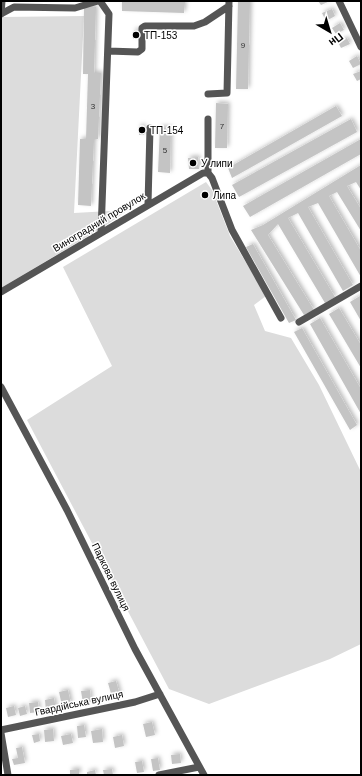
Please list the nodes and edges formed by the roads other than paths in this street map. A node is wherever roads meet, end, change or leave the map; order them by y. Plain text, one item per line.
1 (2, 1) edge
2 (99, 1) edge
3 (339, 1) edge
4 (229, 4) edge
5 (1, 14) edge
6 (361, 45) edge
7 (108, 52) junction
8 (208, 94) dead end
9 (208, 119) dead end
10 (150, 128) dead end
11 (208, 173) junction
12 (148, 204) junction
13 (101, 232) junction
14 (361, 286) edge
15 (1, 292) edge
16 (281, 318) dead end
17 (299, 322) dead end
18 (1, 387) edge
19 (160, 694) junction
20 (1, 730) edge
21 (1, 733) edge
22 (199, 767) junction
23 (8, 775) edge
24 (159, 775) edge
25 (204, 775) edge

1 - 5 street
2 - 5 street
2 - 7 street
3 - 6 street
4 - 7 street
4 - 8 street
7 - 13 street
9 - 11 street
10 - 12 street
11 - 12 street, Виноградний провулок
11 - 16 street
12 - 13 street, Виноградний провулок
13 - 15 street, Виноградний провулок
14 - 17 street
18 - 19 street, Паркова вулиця
19 - 20 street, Гвардійська вулиця
19 - 22 street, Паркова вулиця
21 - 23 street
22 - 24 street
22 - 25 street, Паркова вулиця

